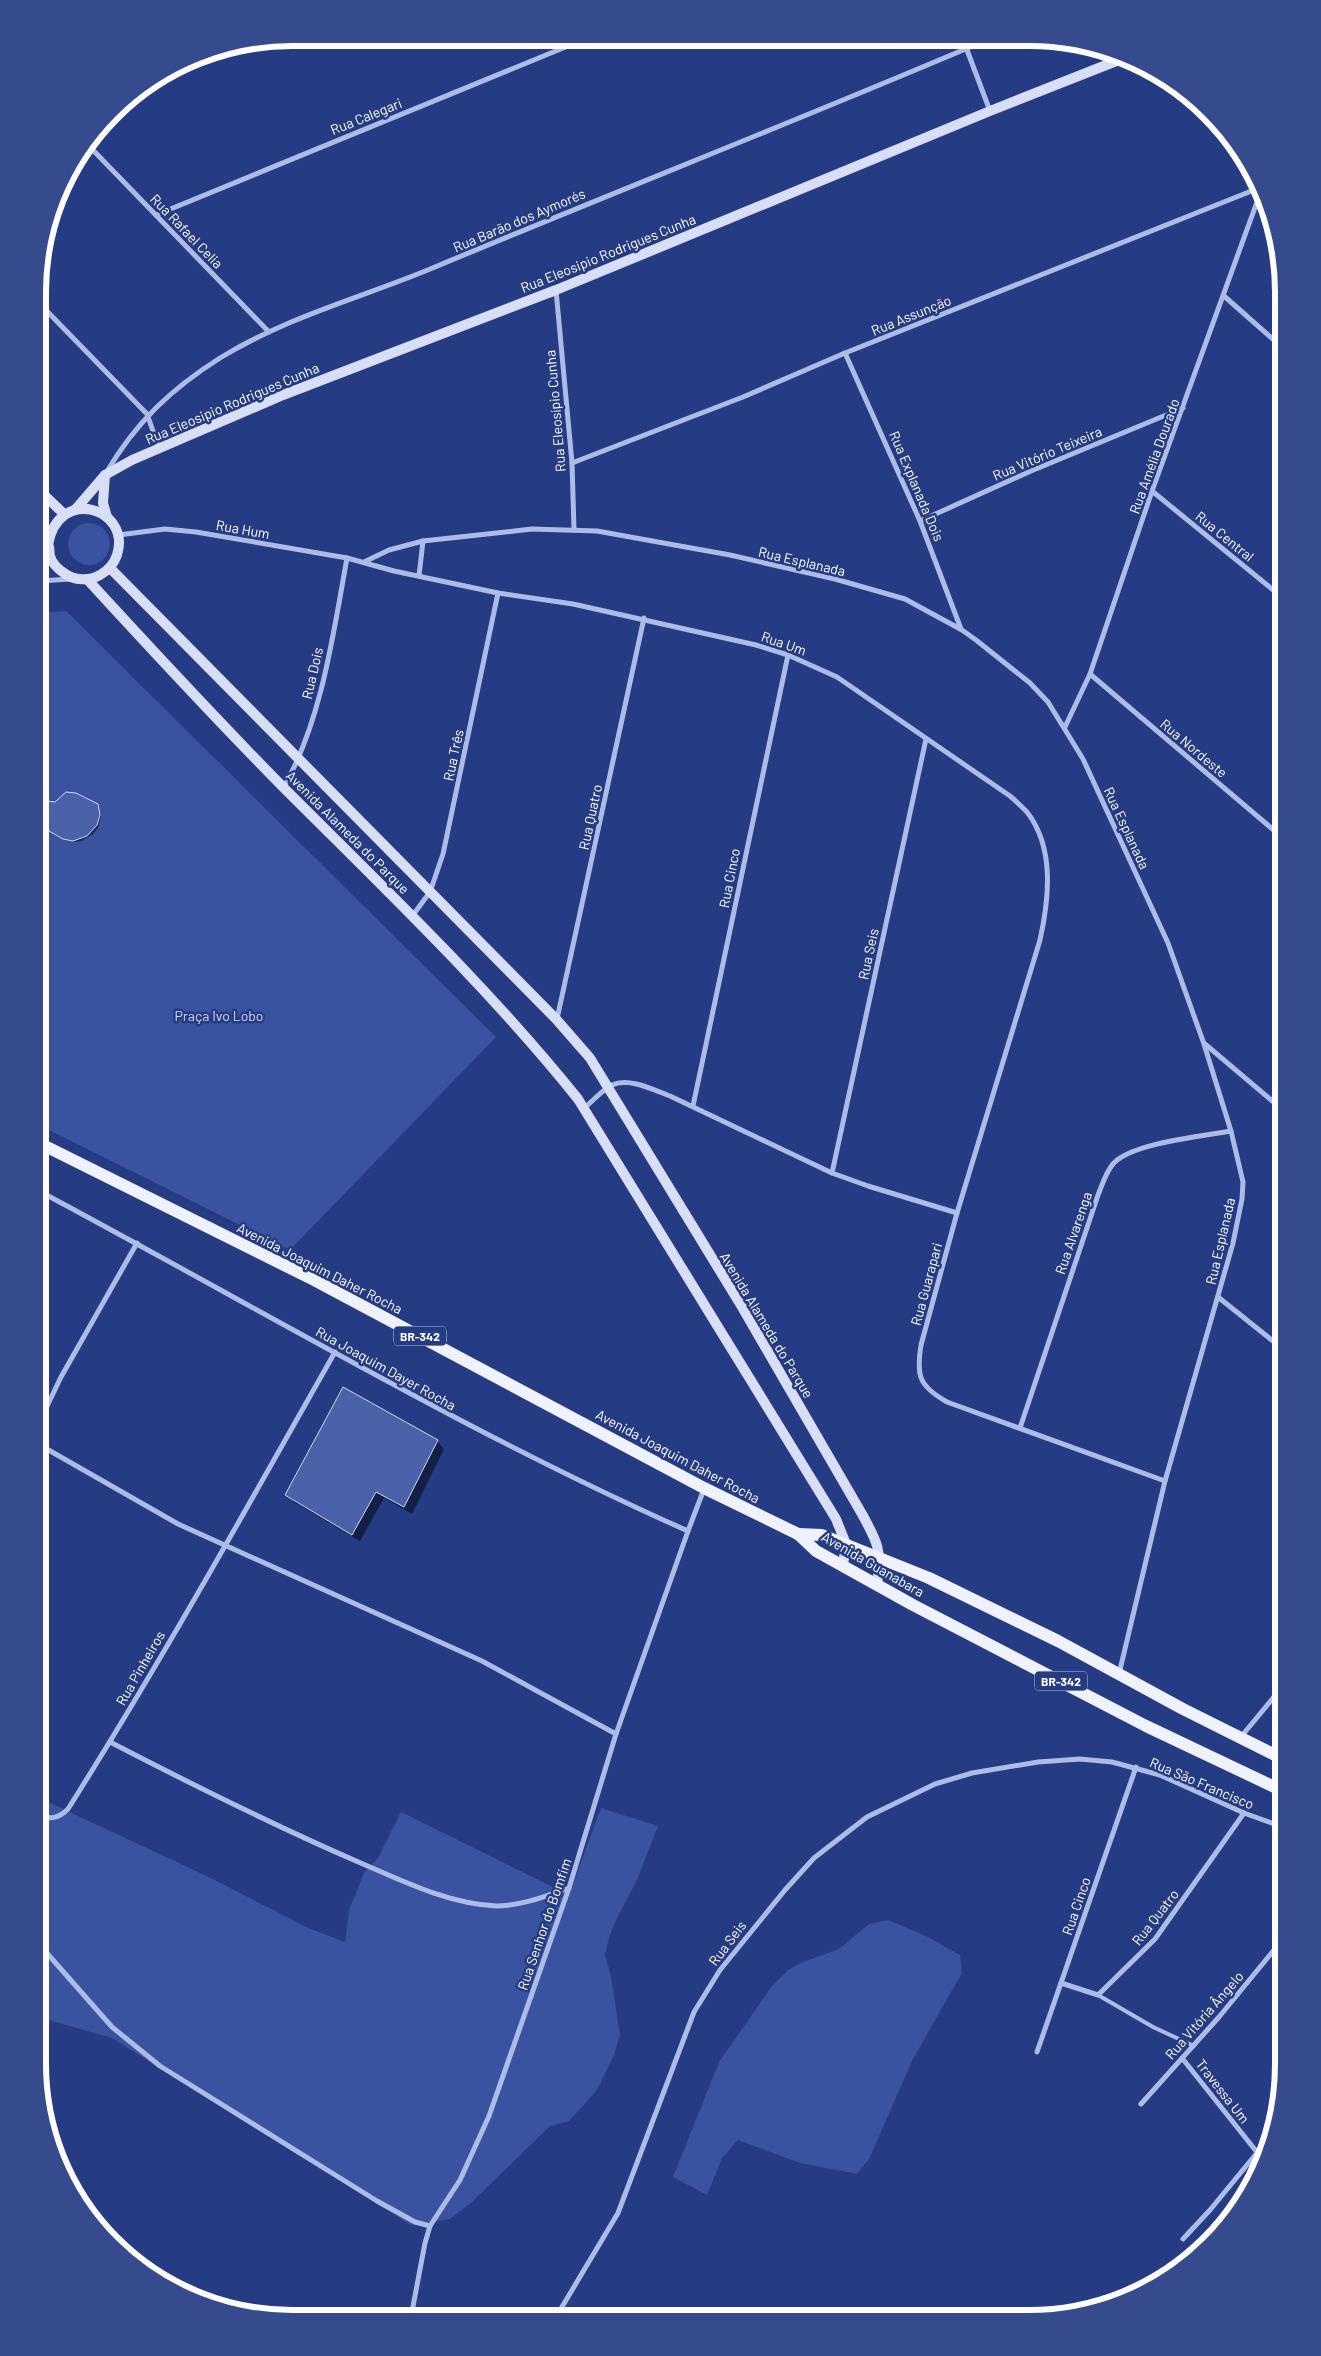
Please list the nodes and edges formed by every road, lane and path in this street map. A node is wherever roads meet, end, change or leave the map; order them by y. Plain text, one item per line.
1 (568, 46) edge
2 (972, 46) edge
3 (967, 48) junction
4 (1115, 62) edge
5 (990, 111) junction
6 (92, 149) edge
7 (1253, 193) edge
8 (1257, 200) edge
9 (156, 215) junction
10 (556, 290) junction
11 (1224, 296) junction
12 (46, 310) edge
13 (269, 332) junction
14 (1275, 340) edge
15 (845, 353) junction
16 (1184, 408) junction
17 (147, 414) junction
18 (160, 449) junction
19 (572, 462) junction
20 (104, 475) junction
21 (1152, 491) junction
22 (46, 497) edge
23 (74, 510) junction
24 (64, 514) junction
25 (107, 517) junction
26 (920, 521) junction
27 (574, 529) junction
28 (118, 535) junction
29 (423, 541) junction
30 (48, 545) joint
31 (50, 556) junction
32 (347, 558) junction
33 (46, 559) edge
34 (364, 562) junction
35 (110, 568) junction
36 (419, 576) junction
37 (81, 579) junction
38 (46, 581) edge
39 (1275, 591) edge
40 (498, 593) junction
41 (644, 618) junction
42 (962, 630) junction
43 (788, 655) junction
44 (1090, 674) junction
45 (1065, 727) junction
46 (926, 739) junction
47 (299, 760) junction
48 (284, 788) junction
49 (1275, 831) edge
50 (430, 892) junction
51 (413, 916) junction
52 (1040, 940) joint
53 (556, 1019) junction
54 (1204, 1044) junction
55 (608, 1088) junction
56 (1275, 1103) edge
57 (693, 1106) junction
58 (584, 1108) junction
59 (1231, 1132) junction
60 (46, 1147) edge
61 (832, 1173) junction
62 (46, 1195) edge
63 (957, 1212) junction
64 (137, 1243) junction
65 (1218, 1298) junction
66 (1275, 1343) edge
67 (335, 1352) junction
68 (46, 1409) edge
69 (1020, 1428) junction
70 (46, 1449) edge
71 (1165, 1481) junction
72 (704, 1488) junction
73 (688, 1531) junction
74 (798, 1534) junction
75 (226, 1544) junction
76 (846, 1544) junction
77 (880, 1557) junction
78 (843, 1565) junction
79 (877, 1584) junction
80 (1119, 1674) junction
81 (1275, 1696) edge
82 (616, 1734) junction
83 (1240, 1738) junction
84 (110, 1742) junction
85 (1275, 1755) edge
86 (1080, 1759) joint
87 (1136, 1767) junction
88 (1275, 1786) edge
89 (1244, 1813) junction
90 (46, 1817) edge
91 (1275, 1824) edge
92 (569, 1888) junction
93 (1275, 1949) edge
94 (46, 1952) edge
95 (1061, 1983) junction
96 (1098, 1995) junction
97 (1194, 2046) junction
98 (1037, 2052) dead end
99 (1182, 2058) junction
100 (1141, 2104) dead end
101 (1260, 2149) edge
102 (1257, 2152) junction
103 (430, 2226) junction
104 (1183, 2239) dead end
105 (412, 2310) edge
106 (560, 2310) edge

1 - 9 street, Rua Calegari
2 - 3 street, Rua Barão dos Aymorés
3 - 5 street
3 - 13 street, Rua Barão dos Aymorés
4 - 5 street, Rua Eleosipio Rodrigues Cunha
5 - 10 street, Rua Eleosipio Rodrigues Cunha
6 - 9 street, Rua Rafael Celia
7 - 15 street, Rua Assunção
8 - 11 street, Rua Amélia Dourado
9 - 13 street, Rua Rafael Celia
10 - 18 street, Rua Eleosipio Rodrigues Cunha
10 - 19 street, Rua Eleosípio Cunha
11 - 14 street
11 - 16 street, Rua Amélia Dourado
12 - 17 street
13 - 17 street, Rua Barão dos Aymorés
15 - 19 street, Rua Assunção
15 - 26 street, Rua Explanada Dois
16 - 21 street, Rua Amélia Dourado
16 - 26 street, Rua Vitório Teixeira
17 - 18 street
17 - 20 street, Rua Barão dos Aymorés
18 - 20 street, Rua Eleosipio Rodrigues Cunha
19 - 27 street, Rua Eleosípio Cunha
20 - 23 street
20 - 25 street
21 - 39 street, Rua Central
21 - 44 street, Rua Amélia Dourado
22 - 24 street
23 - 24 street
23 - 25 street
24 - 30 street
25 - 28 street
26 - 42 street, Rua Explanada Dois
27 - 29 street, Rua Esplanada
27 - 42 street, Rua Esplanada
28 - 32 street, Rua Hum
28 - 35 street
29 - 34 street, Rua Esplanada
29 - 36 street
30 - 31 street
31 - 33 street
31 - 37 street, Avenida Alameda do Parque
32 - 34 street, Rua Hum
32 - 47 street, Rua Dois
34 - 36 street, Rua Um
35 - 37 street
35 - 47 street, Avenida Alameda do Parque
36 - 40 street, Rua Um
37 - 38 street
37 - 48 street, Avenida Alameda do Parque
40 - 41 street, Rua Um
40 - 50 street, Rua Três
41 - 43 street, Rua Um
41 - 53 street, Rua Quatro
42 - 45 street, Rua Esplanada
43 - 46 street, Rua Um
43 - 57 street, Rua Cinco
44 - 45 street, Rua Amélia Dourado
44 - 49 street, Rua Nordeste
45 - 54 street, Rua Esplanada
46 - 52 street, Rua Um
46 - 61 street, Rua Seis
47 - 48 street, Rua Dois
47 - 50 street, Avenida Alameda do Parque
48 - 51 street, Avenida Alameda do Parque
50 - 51 street, Rua Três
50 - 53 street, Avenida Alameda do Parque
51 - 58 street, Avenida Alameda do Parque
52 - 63 street, Rua Guarapari
53 - 55 street, Avenida Alameda do Parque
54 - 56 street
54 - 59 street, Rua Esplanada
55 - 57 street
55 - 58 street
55 - 77 street, Avenida Alameda do Parque
57 - 61 street
58 - 76 street, Avenida Alameda do Parque
59 - 65 street, Rua Esplanada
59 - 69 street, Rua Alvarenga
60 - 72 main road, Avenida Joaquim Daher Rocha / BR-342
61 - 63 street
62 - 64 street, Rua Joaquim Dayer Rocha
63 - 69 street, Rua Guarapari
64 - 67 street, Rua Joaquim Dayer Rocha
64 - 68 street
65 - 66 street
65 - 71 street, Rua Esplanada
67 - 73 street, Rua Joaquim Dayer Rocha
67 - 75 street, Rua Pinheiros
69 - 71 street, Rua Guarapari
70 - 75 street
71 - 80 street, Rua Esplanada
72 - 73 street
72 - 74 main road, Avenida Joaquim Daher Rocha / BR-342
73 - 82 street, Rua Senhor do Bomfim
74 - 76 main road, Avenida Guanabara / BR-342
74 - 78 main road, Avenida Guanabara / BR-342
75 - 82 street
75 - 84 street, Rua Pinheiros
76 - 77 main road, Avenida Guanabara / BR-342
76 - 78 street, Avenida Alameda do Parque
77 - 79 street, Avenida Alameda do Parque
77 - 80 main road, Avenida Guanabara / BR-342
78 - 79 main road, Avenida Guanabara / BR-342
79 - 88 main road, Avenida Guanabara / BR-342
80 - 83 main road, Avenida Guanabara / BR-342
81 - 83 street
82 - 92 street, Rua Senhor do Bomfim
83 - 85 main road, Avenida Guanabara / BR-342
84 - 90 street, Rua Pinheiros
84 - 92 street
86 - 87 street, Rua São Francisco
86 - 106 street, Rua Seis
87 - 89 street, Rua São Francisco
87 - 95 street, Rua Cinco
89 - 91 street, Rua São Francisco
89 - 96 street, Rua Quatro
92 - 103 street, Rua Senhor do Bomfim
93 - 97 street, Rua Vitória Ângelo
94 - 103 street
95 - 96 street
95 - 98 street, Rua Cinco
96 - 97 lane
97 - 99 street, Rua Vitória Ângelo
99 - 100 street, Rua Vitória Ângelo
99 - 102 street, Travessa Um
101 - 102 street
102 - 104 street
103 - 105 street, Rua Senhor do Bomfim

